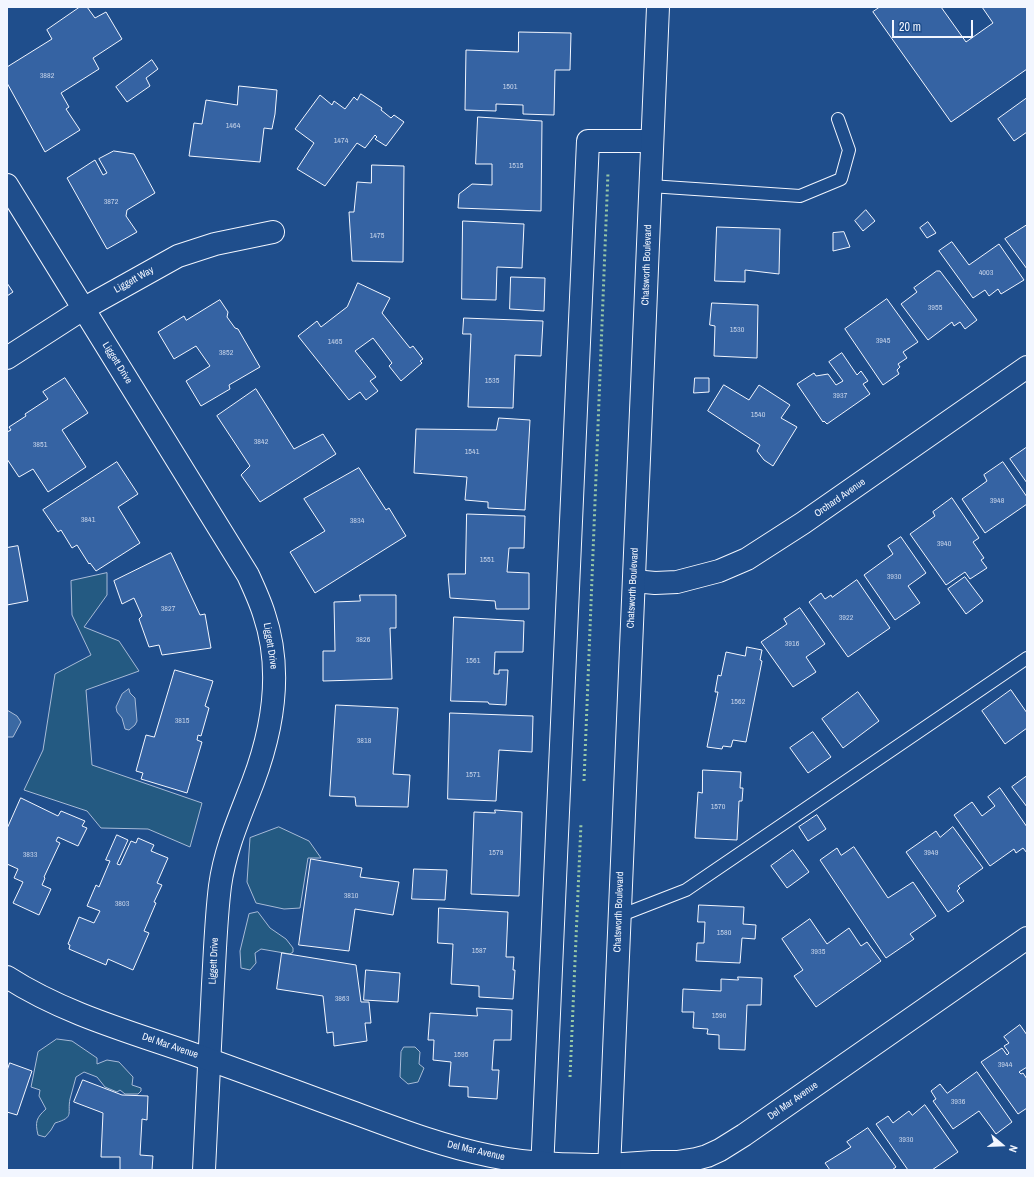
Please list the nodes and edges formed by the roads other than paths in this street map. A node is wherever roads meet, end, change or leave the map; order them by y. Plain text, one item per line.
1 (658, 7) edge
2 (838, 119) dead end
3 (652, 141) junction
4 (7, 185) edge
5 (650, 186) junction
6 (273, 232) dead end
7 (83, 308) junction
8 (7, 358) edge
9 (1027, 367) edge
10 (634, 581) junction
11 (1027, 658) edge
12 (619, 916) junction
13 (1027, 938) edge
14 (7, 977) edge
15 (210, 1060) junction
16 (542, 1167) edge
17 (609, 1167) edge
18 (204, 1170) edge

1 - 3 street, Chatsworth Boulevard
2 - 5 lane
3 - 5 street, Chatsworth Boulevard
3 - 16 street
4 - 7 street, Liggett Drive
5 - 10 street, Chatsworth Boulevard
6 - 7 street, Liggett Way
7 - 8 street, Liggett Way
7 - 15 street, Liggett Drive
9 - 10 street, Orchard Avenue
10 - 12 street, Chatsworth Boulevard
11 - 12 lane
12 - 17 street, Chatsworth Boulevard
13 - 17 street, Del Mar Avenue
14 - 15 street, Del Mar Avenue
15 - 16 street, Del Mar Avenue
15 - 18 street, Liggett Drive
16 - 17 street, Del Mar Avenue

